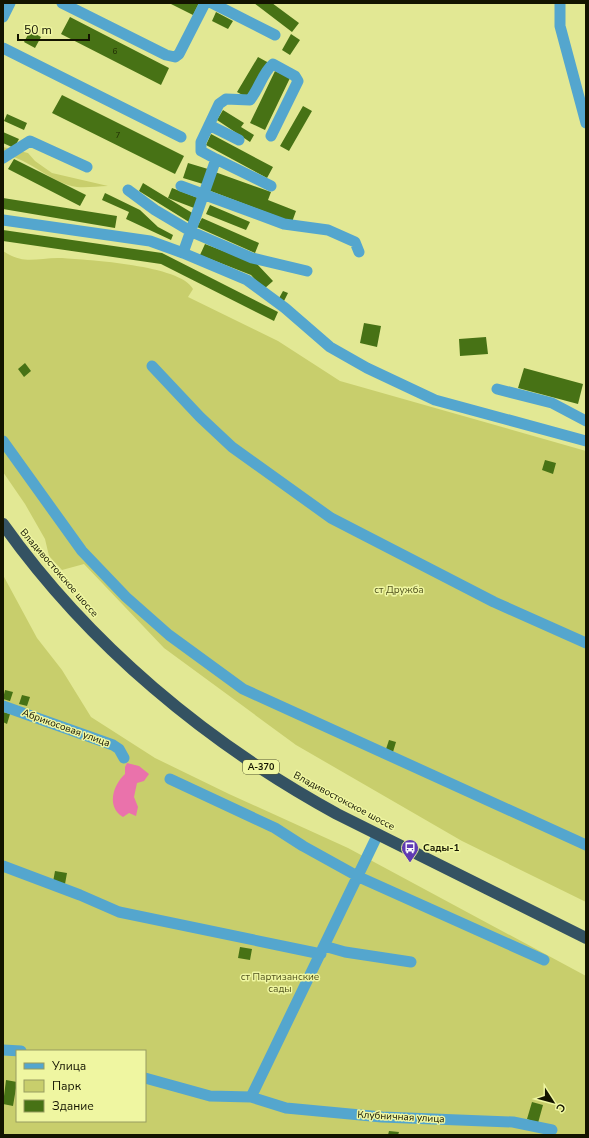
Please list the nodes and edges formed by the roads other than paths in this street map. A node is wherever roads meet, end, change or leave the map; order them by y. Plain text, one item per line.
1 (10, 3) edge
2 (62, 3) edge
3 (205, 3) edge
4 (212, 3) edge
5 (560, 3) edge
6 (3, 17) edge
7 (275, 35) dead end
8 (3, 48) edge
9 (586, 124) edge
10 (209, 125) junction
11 (271, 136) dead end
12 (181, 137) dead end
13 (239, 140) dead end
14 (3, 158) edge
15 (216, 159) junction
16 (87, 167) dead end
17 (181, 186) dead end
18 (271, 186) dead end
19 (128, 190) dead end
20 (203, 194) junction
21 (3, 220) edge
22 (192, 232) junction
23 (359, 252) dead end
24 (184, 253) junction
25 (307, 271) dead end
26 (152, 366) dead end
27 (497, 388) dead end
28 (586, 421) edge
29 (3, 441) edge
30 (586, 441) edge
31 (3, 524) edge
32 (586, 643) edge
33 (3, 706) edge
34 (124, 758) dead end
35 (170, 779) dead end
36 (378, 834) junction
37 (586, 845) edge
38 (3, 866) edge
39 (358, 877) junction
40 (586, 938) edge
41 (323, 950) junction
42 (544, 960) dead end
43 (411, 962) dead end
44 (3, 1050) edge
45 (16, 1051) edge
46 (146, 1078) edge
47 (252, 1097) junction
48 (552, 1130) dead end

1 - 6 street
2 - 3 street
4 - 7 street
5 - 9 street
8 - 12 street
10 - 11 street
10 - 13 street
10 - 15 street
14 - 16 street
15 - 18 street
15 - 20 street
17 - 20 street
19 - 22 street
20 - 22 street
20 - 23 street
21 - 24 street
22 - 24 street
22 - 25 street
24 - 30 street
26 - 32 street
27 - 28 street
29 - 37 street
31 - 36 highway, Владивостокское шоссе / А-370
33 - 34 street, Абрикосовая улица
35 - 39 street
36 - 39 street
36 - 40 highway, Владивостокское шоссе / А-370
38 - 41 street
39 - 41 street
39 - 42 street
41 - 43 street
41 - 47 street
44 - 45 street
46 - 47 street, Клубничная улица
47 - 48 street, Клубничная улица

